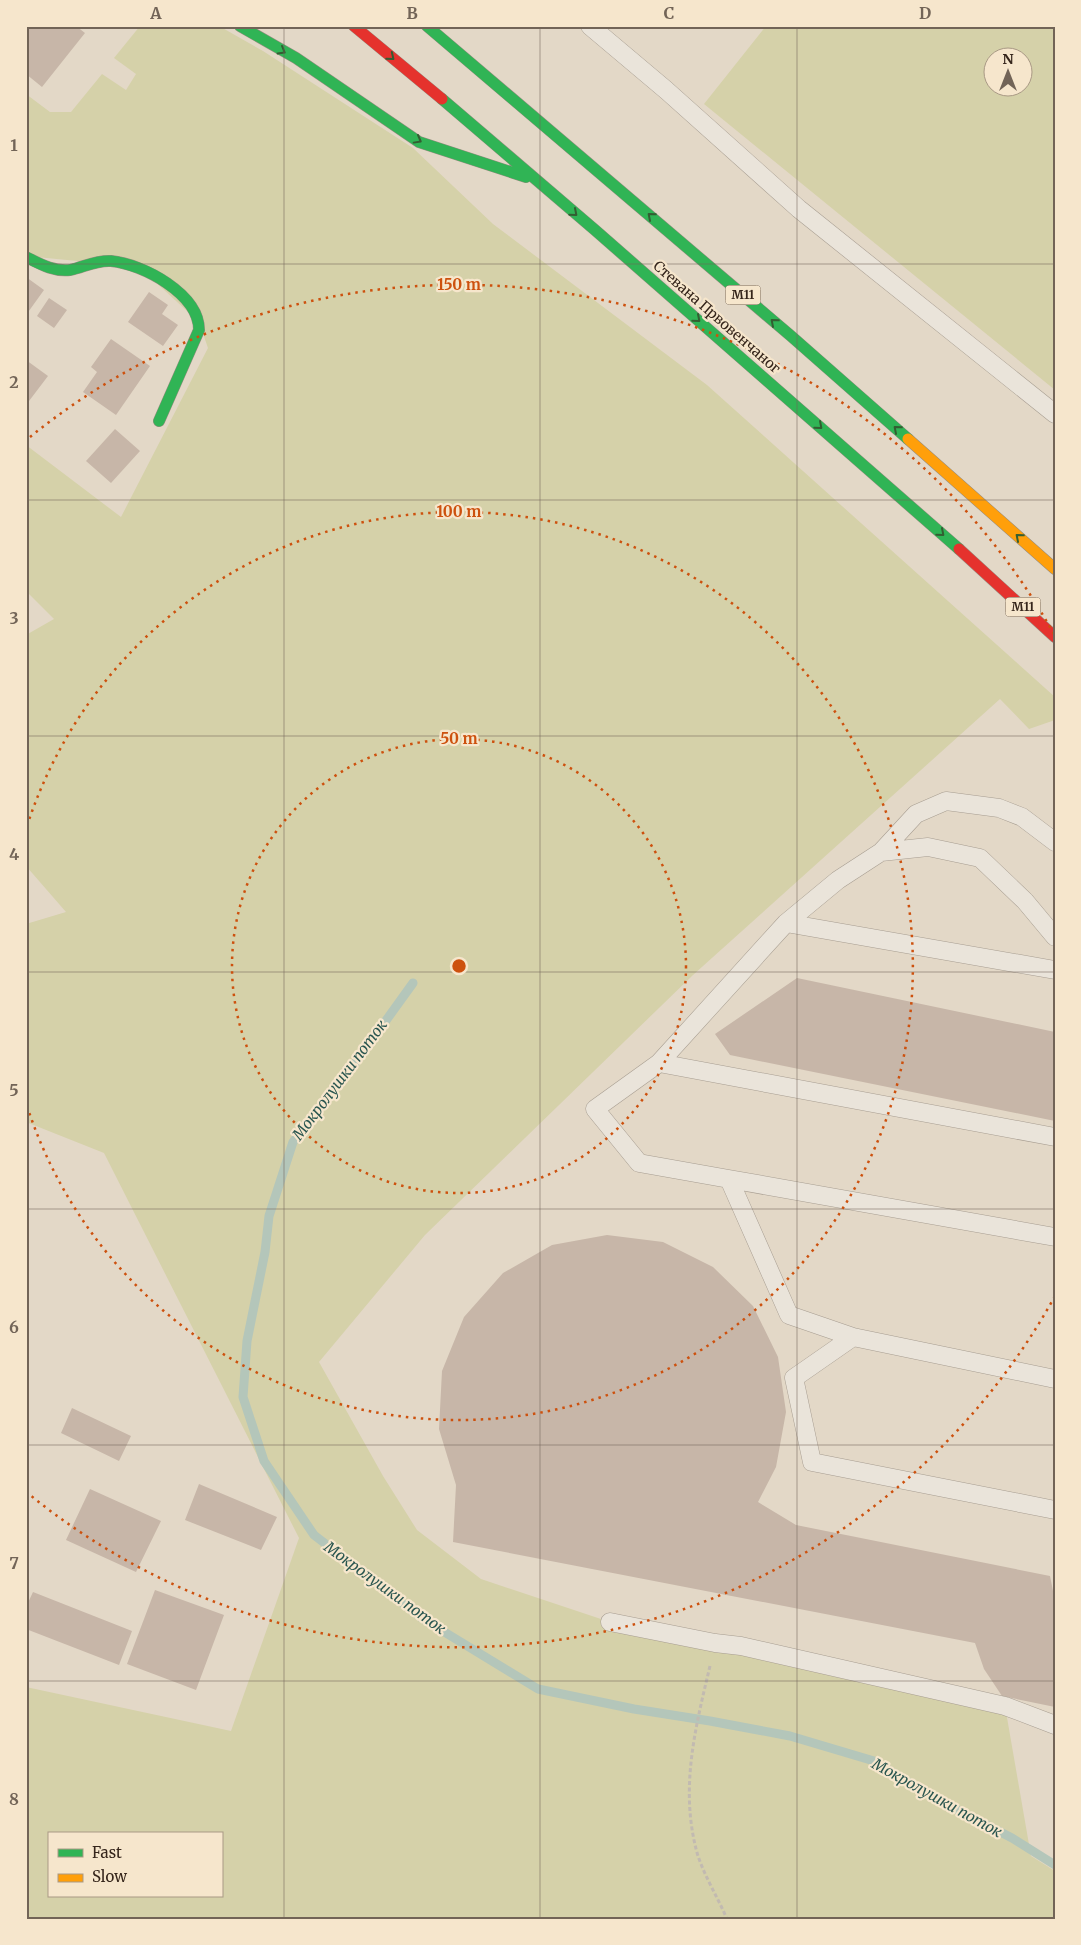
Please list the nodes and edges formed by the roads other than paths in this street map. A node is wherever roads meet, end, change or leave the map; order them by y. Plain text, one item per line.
1 (240, 26) edge
2 (354, 26) edge
3 (427, 26) edge
4 (590, 26) edge
5 (537, 180) junction
6 (26, 257) edge
7 (1055, 414) edge
8 (159, 421) dead end
9 (1055, 569) edge
10 (1055, 637) edge
11 (1055, 842) edge
12 (881, 852) junction
13 (786, 923) junction
14 (1055, 937) edge
15 (1055, 970) edge
16 (659, 1063) junction
17 (1055, 1137) edge
18 (729, 1179) junction
19 (1055, 1237) edge
20 (853, 1337) junction
21 (1055, 1379) edge
22 (1055, 1510) edge
23 (610, 1622) dead end
24 (1055, 1725) edge

1 -> 5 main road
2 -> 5 main road, Стевана Првовенчаног / M11
9 -> 3 main road, M11
4 - 7 lane
5 -> 10 main road, Стевана Првовенчаног / M11
6 - 8 main road
11 - 12 lane
12 - 13 lane
12 - 14 lane
13 - 15 lane
13 - 16 lane
16 - 17 lane
16 - 18 lane
18 - 19 lane
18 - 20 lane
20 - 21 lane
20 - 22 lane
23 - 24 lane

